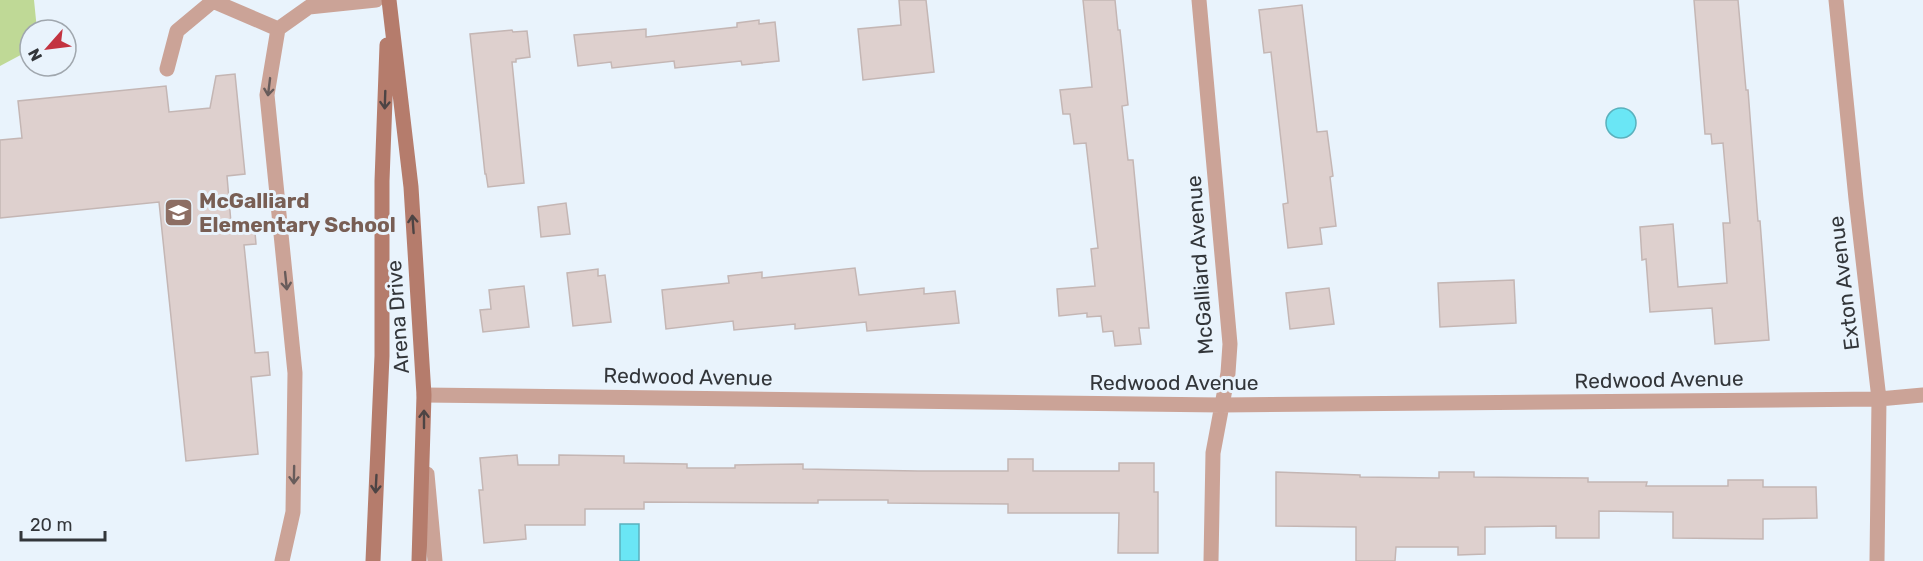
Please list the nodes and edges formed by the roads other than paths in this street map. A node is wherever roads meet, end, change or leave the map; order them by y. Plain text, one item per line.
1 (376, 0) edge
2 (389, 0) edge
3 (1199, 0) edge
4 (1836, 0) edge
5 (214, 1) edge
6 (278, 29) junction
7 (167, 69) dead end
8 (424, 394) junction
9 (1923, 395) edge
10 (1879, 399) junction
11 (1221, 405) junction
12 (424, 447) junction
13 (374, 526) junction
14 (282, 561) edge
15 (365, 561) edge
16 (373, 561) edge
17 (419, 561) edge
18 (435, 561) edge
19 (1210, 561) edge
20 (1877, 561) edge

1 - 6 street
8 -> 2 main road, Arena Drive
2 -> 13 main road, Arena Drive
3 - 11 street, McGalliard Avenue
4 - 10 street, Exton Avenue
5 - 6 street
5 - 7 street
6 -> 14 street
8 - 11 street, Redwood Avenue
12 -> 8 main road, Arena Drive
9 - 10 street, Redwood Avenue
10 - 11 street, Redwood Avenue
10 - 20 street, Exton Avenue
11 - 19 street, McGalliard Avenue
12 - 17 main road, Arena Drive
12 - 18 street
13 - 15 main road
13 - 16 main road, Arena Drive

